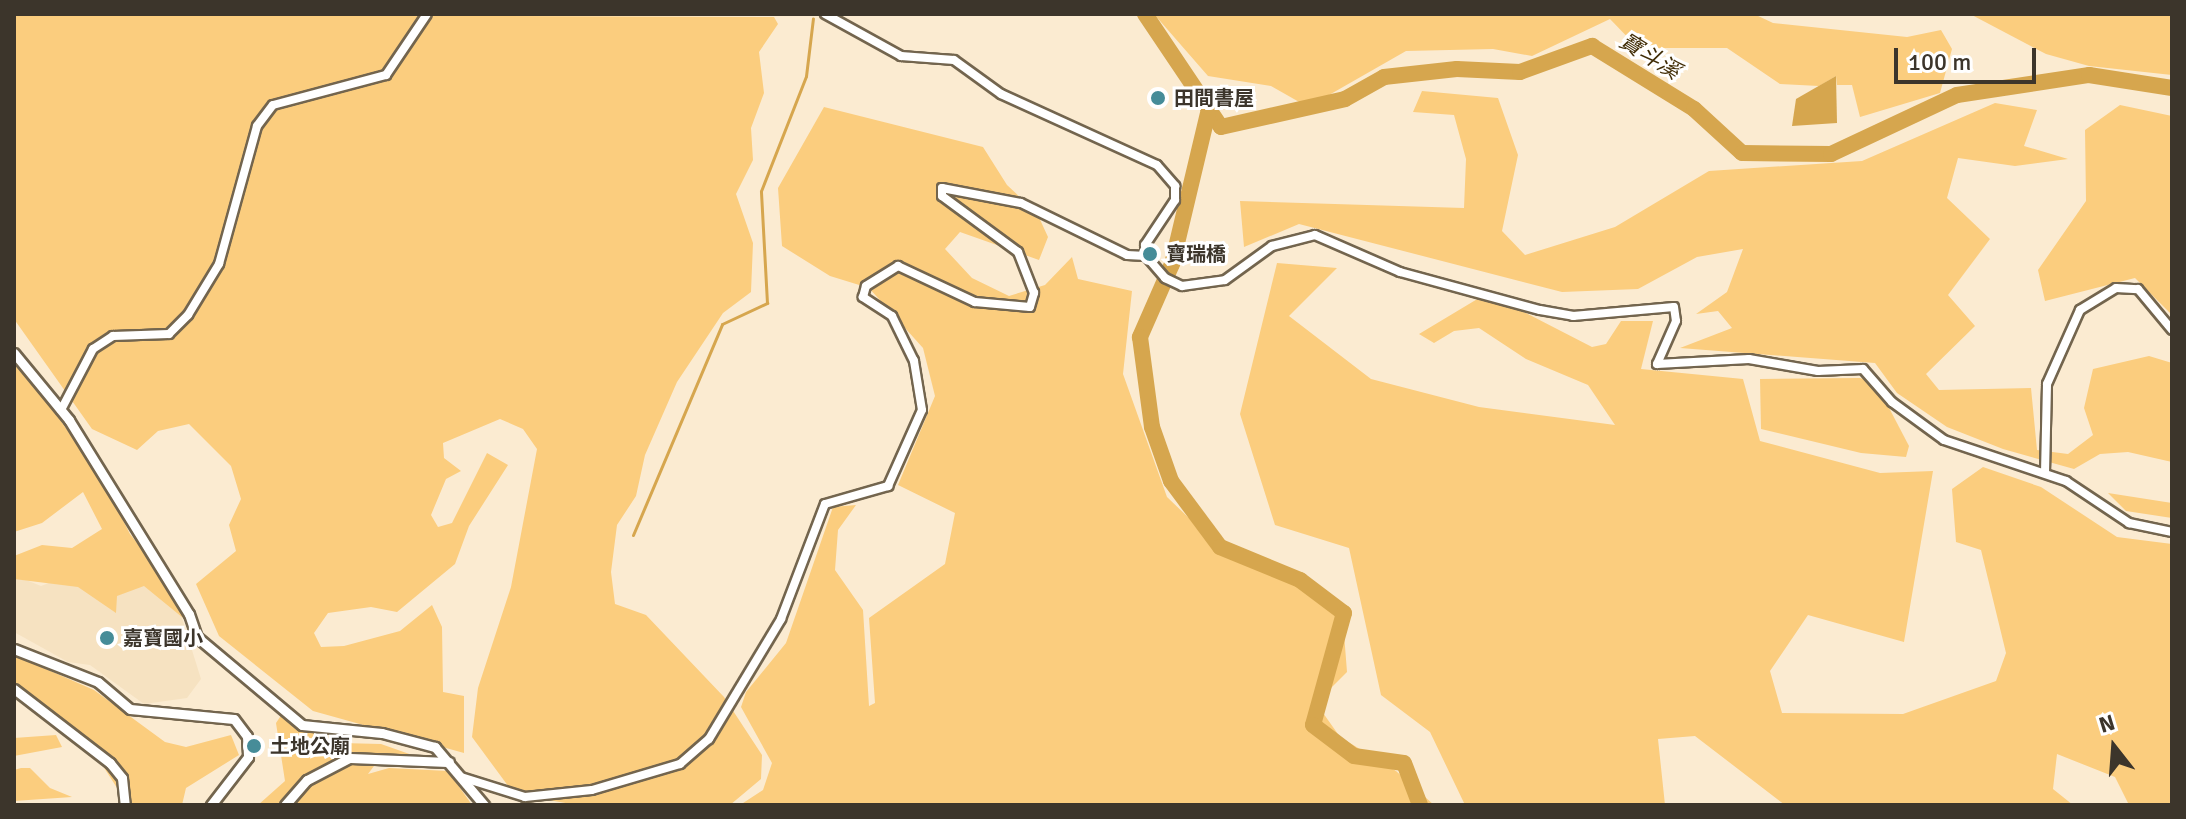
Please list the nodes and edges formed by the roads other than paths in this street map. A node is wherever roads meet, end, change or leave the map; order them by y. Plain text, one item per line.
1 (427, 14) edge
2 (825, 14) edge
3 (1146, 256) junction
4 (2172, 330) edge
5 (14, 353) edge
6 (61, 410) junction
7 (2045, 473) junction
8 (2172, 532) edge
9 (14, 649) edge
10 (14, 689) edge
11 (449, 762) junction
12 (461, 777) junction
13 (125, 805) edge
14 (211, 805) edge
15 (285, 805) edge
16 (484, 805) edge

1 - 6 street
2 - 3 street
3 - 7 street
3 - 12 street
4 - 7 street
5 - 6 street
6 - 11 street
7 - 8 street
9 - 14 street
10 - 13 street
11 - 12 street
11 - 15 street
12 - 16 street

